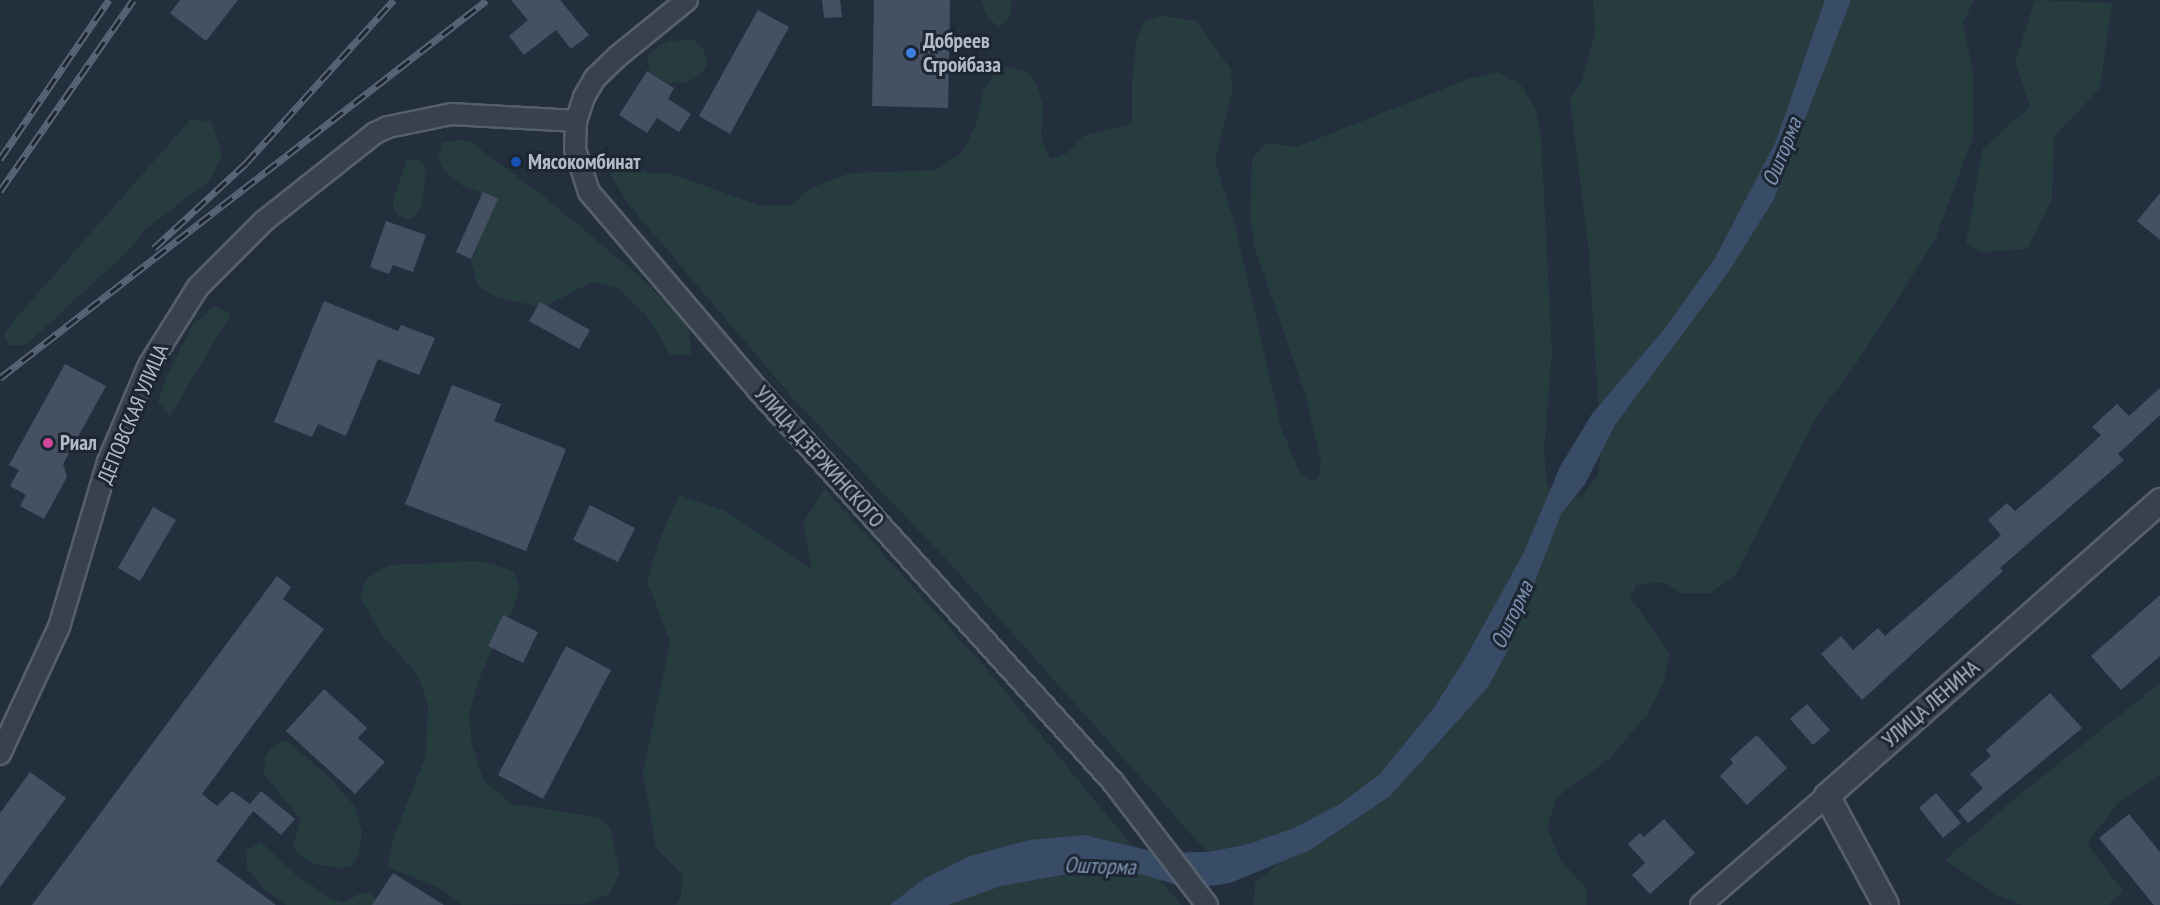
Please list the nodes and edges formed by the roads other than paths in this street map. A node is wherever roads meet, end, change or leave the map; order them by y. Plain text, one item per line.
1 (687, 0) edge
2 (576, 121) junction
3 (2160, 501) edge
4 (0, 754) edge
5 (1827, 796) junction
6 (1207, 905) edge
7 (1701, 905) edge
8 (1886, 905) edge

1 - 2 street, УЛИЦА ДЗЕРЖИНСКОГО
2 - 4 street, ДЕПОВСКАЯ УЛИЦА
2 - 6 street, УЛИЦА ДЗЕРЖИНСКОГО
3 - 5 street, УЛИЦА ЛЕНИНА
5 - 7 street, УЛИЦА ЛЕНИНА
5 - 8 street

